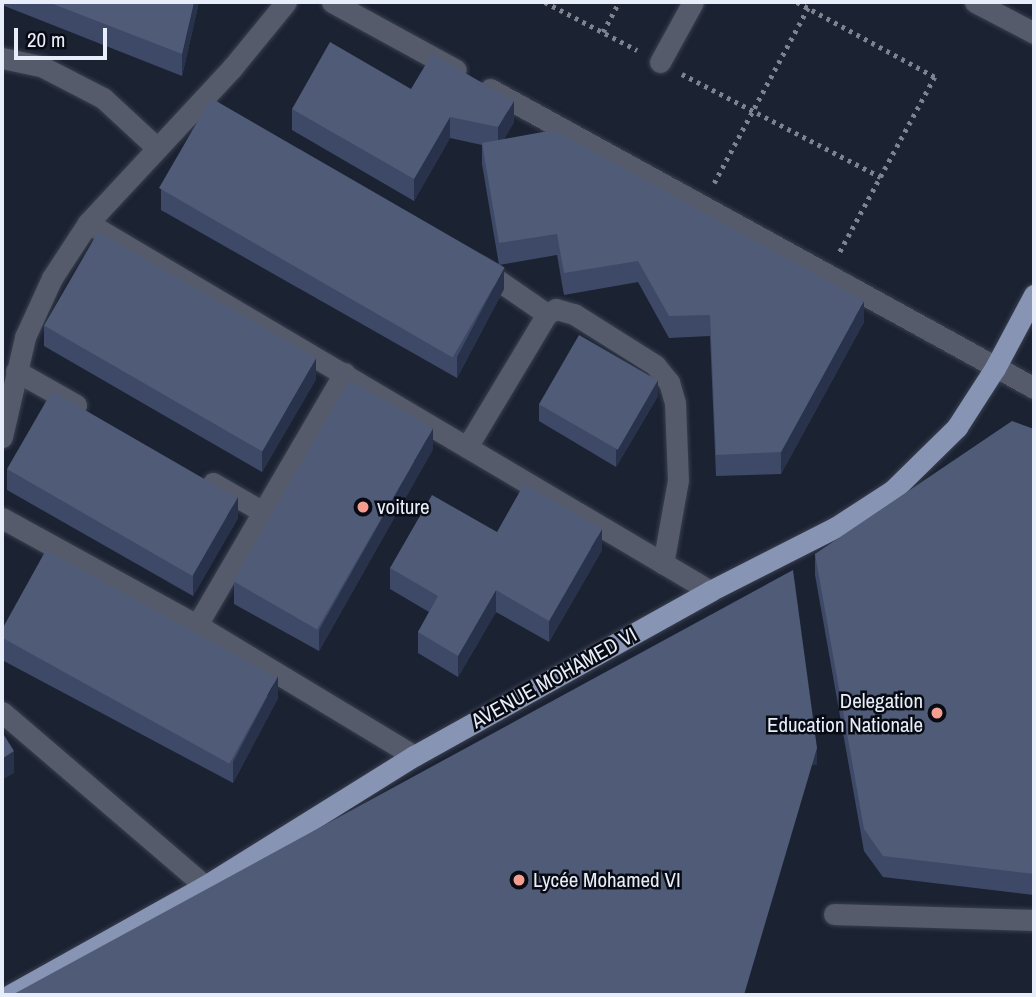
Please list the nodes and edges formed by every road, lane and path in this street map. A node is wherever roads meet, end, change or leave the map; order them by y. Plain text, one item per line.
1 (286, 2) edge
2 (332, 2) edge
3 (545, 2) edge
4 (619, 2) edge
5 (693, 2) edge
6 (797, 2) edge
7 (975, 2) edge
8 (808, 8) junction
9 (603, 32) junction
10 (1034, 33) edge
11 (2, 58) edge
12 (660, 62) junction
13 (753, 111) junction
14 (157, 148) junction
15 (881, 177) junction
16 (702, 205) junction
17 (88, 223) junction
18 (468, 259) edge
19 (828, 274) junction
20 (1034, 295) edge
21 (547, 314) junction
22 (995, 368) junction
23 (16, 371) junction
24 (344, 373) junction
25 (1034, 388) edge
26 (98, 418) edge
27 (2, 437) edge
28 (467, 447) junction
29 (192, 472) edge
30 (263, 512) junction
31 (2, 518) edge
32 (663, 564) junction
33 (710, 591) junction
34 (197, 625) junction
35 (2, 712) edge
36 (414, 756) junction
37 (205, 886) junction
38 (834, 914) dead end
39 (1034, 920) edge
40 (34, 989) edge
41 (10, 995) edge

1 - 14 street
2 - 16 street
3 - 9 path
4 - 9 path
5 - 12 street
6 - 8 path
7 - 10 street
8 - 13 path
8 - 15 path
9 - 12 path
11 - 14 street
12 - 13 path
13 - 15 path
13 - 16 path
14 - 17 street
15 - 19 path
16 - 19 street
17 - 23 street
17 - 24 street
18 - 21 street
19 - 22 street
20 - 22 main road, AVENUE MOHAMED VI
21 - 28 street
21 - 32 street
22 - 25 street
22 - 33 main road, AVENUE MOHAMED VI
23 - 26 street
23 - 27 street
24 - 28 street
24 - 30 street
28 - 32 street
29 - 30 street
30 - 34 street
31 - 34 street
32 - 33 street
33 - 36 main road, AVENUE MOHAMED VI
34 - 36 street
35 - 37 street
36 - 37 main road, AVENUE MOHAMED VI
37 - 40 main road, AVENUE MOHAMED VI
38 - 39 street
40 - 41 main road, AVENUE MOHAMED VI

